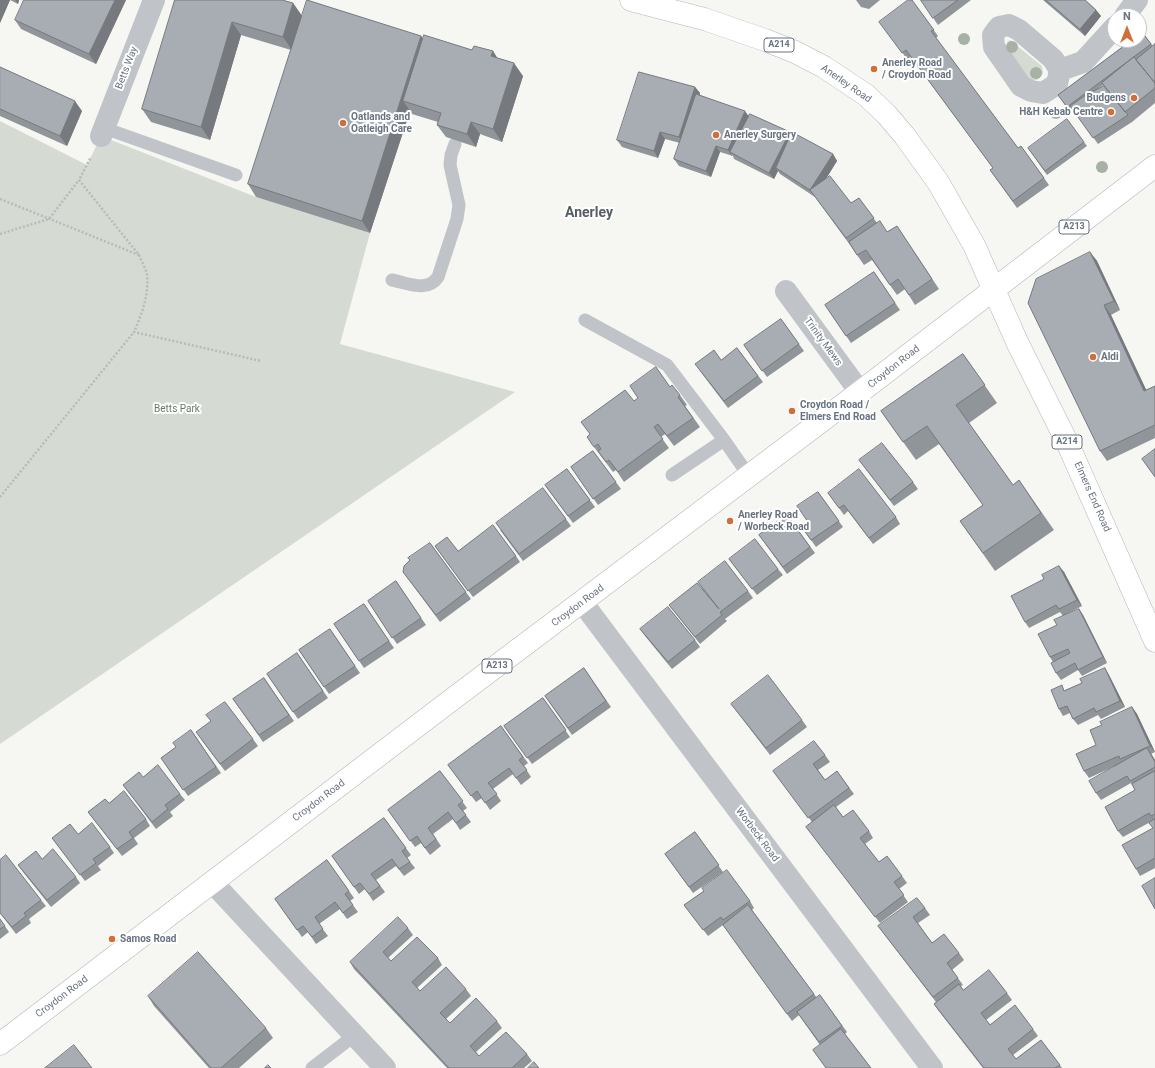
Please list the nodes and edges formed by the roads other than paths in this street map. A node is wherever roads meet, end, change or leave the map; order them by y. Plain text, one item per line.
1 (154, 0) edge
2 (631, 0) edge
3 (1107, 35) edge
4 (1060, 70) dead end
5 (103, 132) joint
6 (455, 144) edge
7 (1155, 166) edge
8 (236, 175) dead end
9 (392, 280) dead end
10 (994, 289) junction
11 (786, 291) dead end
12 (585, 320) dead end
13 (860, 392) junction
14 (724, 440) junction
15 (672, 475) dead end
16 (749, 476) junction
17 (582, 602) junction
18 (1155, 641) edge
19 (213, 883) junction
20 (355, 1036) junction
21 (0, 1044) edge
22 (312, 1068) edge
23 (385, 1068) edge
24 (932, 1068) edge

1 - 5 street, Betts Way
2 - 10 main road, Anerley Road / A214
3 - 4 street
5 - 8 lane
6 - 9 lane
7 - 10 main road, Croydon Road / A213
10 - 13 main road, Croydon Road / A213
10 - 18 main road, Elmers End Road / A214
11 - 13 street, Trinity Mews
12 - 14 lane
13 - 16 main road, Croydon Road / A213
14 - 15 lane
14 - 16 lane
16 - 17 main road, Croydon Road / A213
17 - 19 main road, Croydon Road / A213
17 - 24 street, Worbeck Road
19 - 20 street
19 - 21 main road, Croydon Road / A213
20 - 22 lane
20 - 23 street

